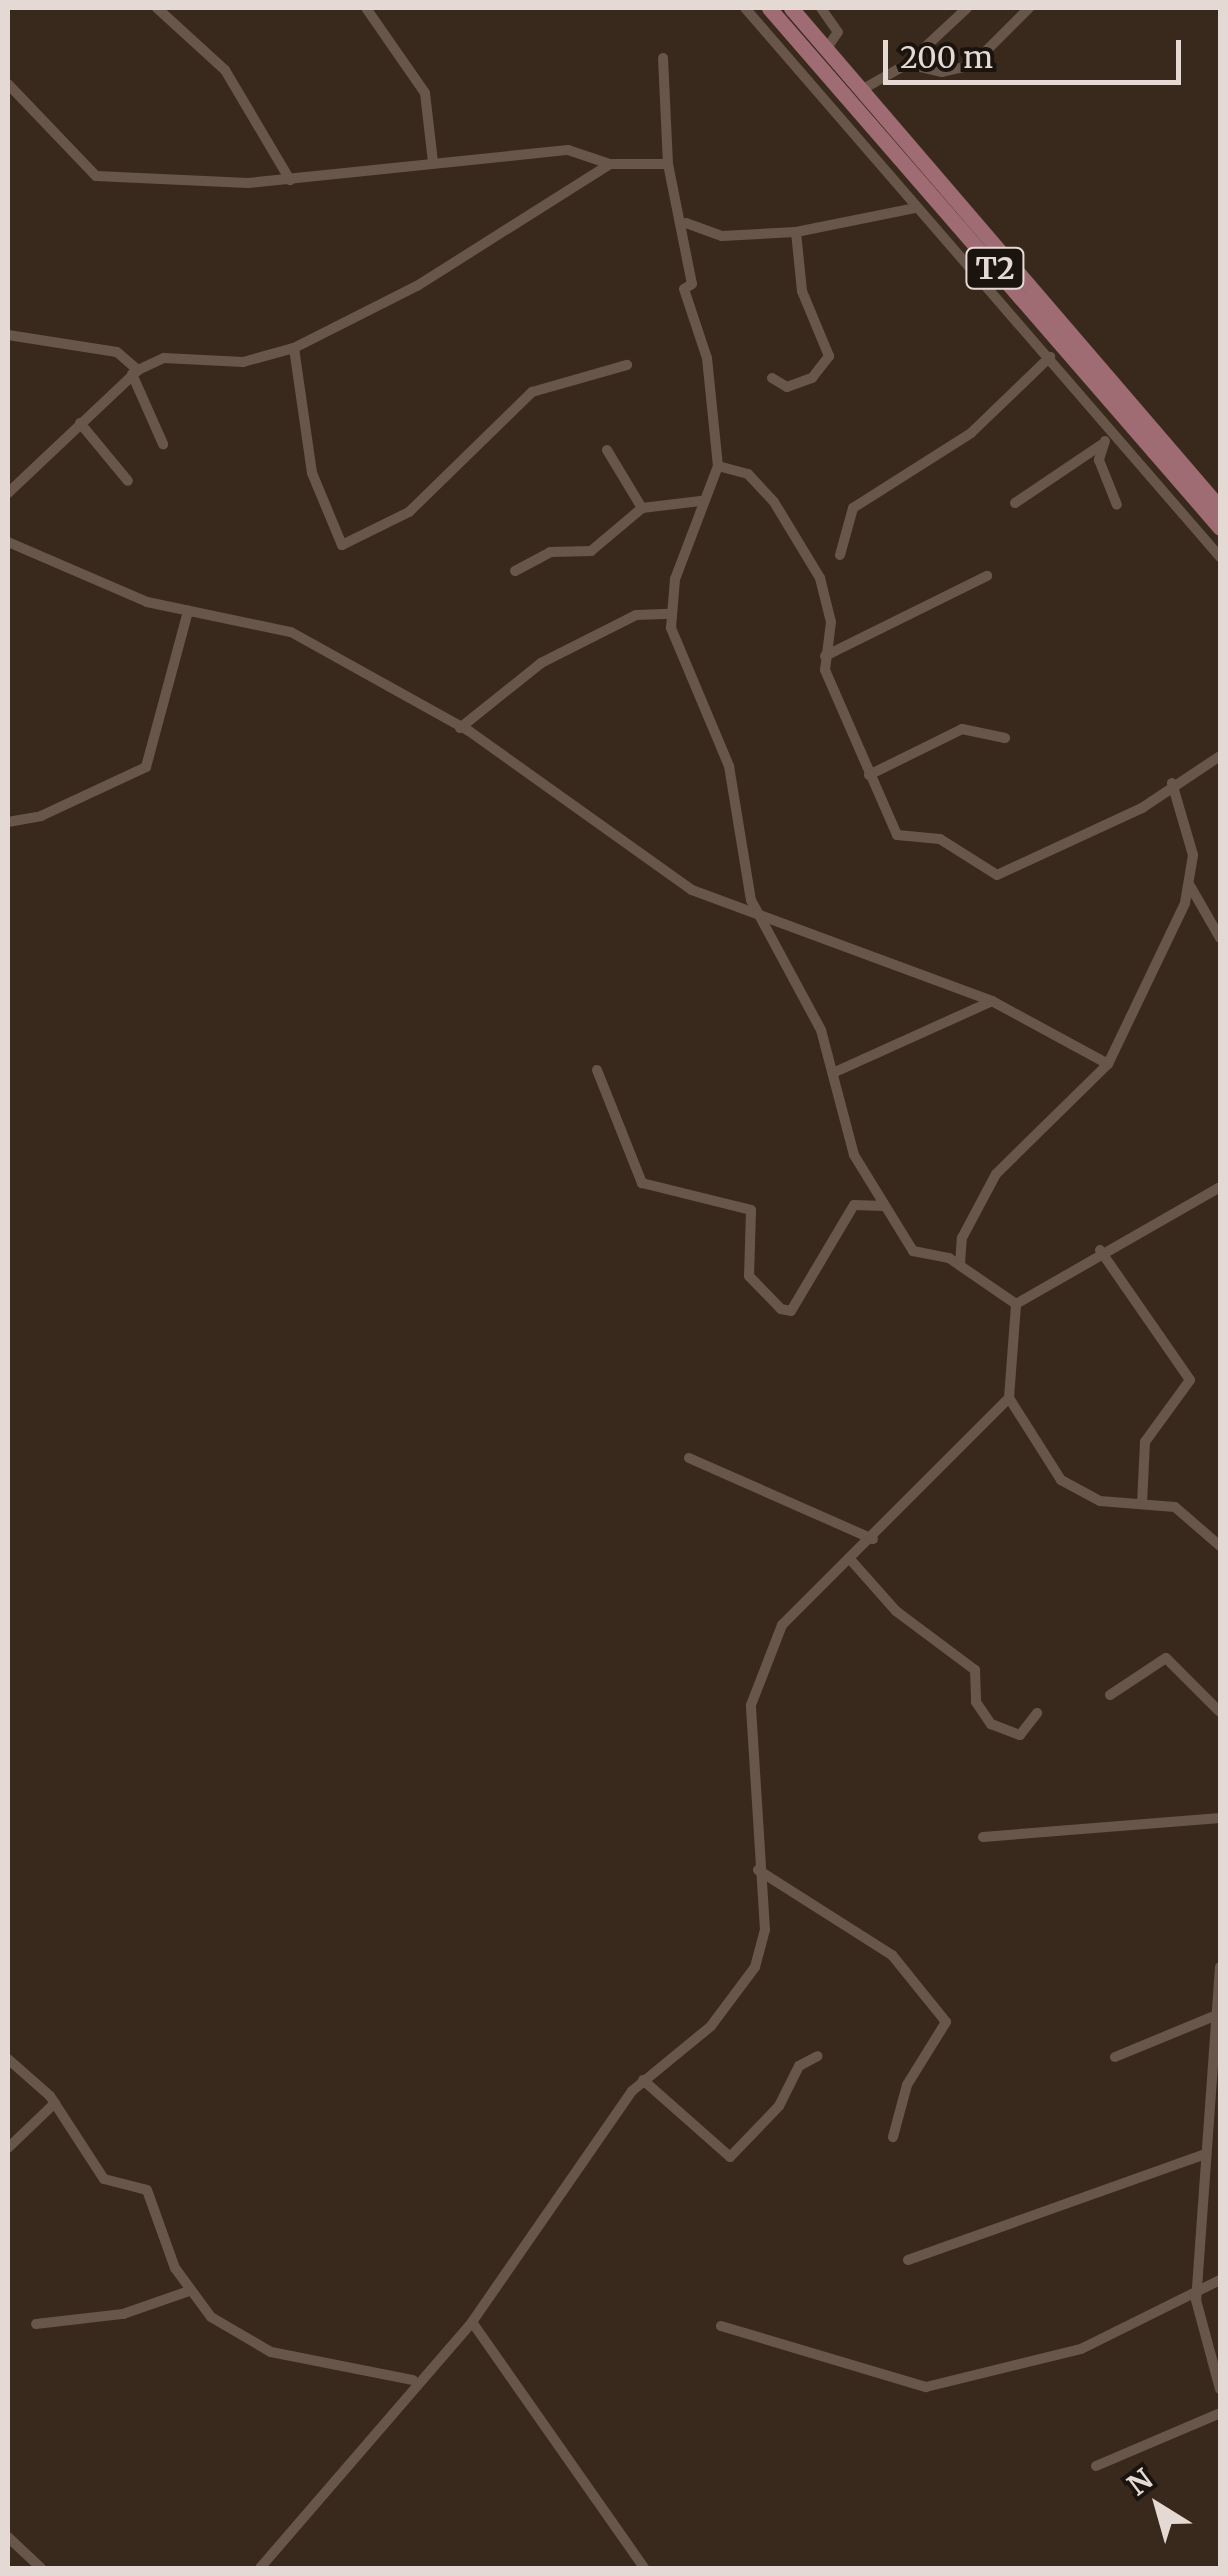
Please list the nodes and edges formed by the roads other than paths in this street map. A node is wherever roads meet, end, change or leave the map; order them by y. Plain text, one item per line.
1 (157, 8) edge
2 (366, 8) edge
3 (745, 8) edge
4 (769, 8) edge
5 (791, 8) edge
6 (820, 8) edge
7 (967, 8) edge
8 (1029, 8) edge
9 (827, 48) junction
10 (664, 58) dead end
11 (908, 64) junction
12 (8, 84) edge
13 (863, 88) junction
14 (432, 162) junction
15 (610, 164) junction
16 (668, 164) junction
17 (290, 180) junction
18 (915, 208) junction
19 (686, 223) junction
20 (796, 232) junction
21 (8, 336) edge
22 (294, 348) junction
23 (1050, 356) junction
24 (626, 365) dead end
25 (135, 372) junction
26 (772, 378) dead end
27 (80, 423) junction
28 (1114, 434) junction
29 (163, 444) dead end
30 (1101, 444) junction
31 (607, 450) dead end
32 (718, 466) junction
33 (128, 480) dead end
34 (8, 494) edge
35 (701, 501) junction
36 (1014, 503) dead end
37 (1118, 505) dead end
38 (642, 508) junction
39 (1220, 508) edge
40 (1220, 528) edge
41 (8, 542) edge
42 (840, 556) dead end
43 (1220, 556) edge
44 (515, 571) dead end
45 (988, 576) dead end
46 (188, 610) junction
47 (670, 614) junction
48 (825, 656) junction
49 (460, 728) junction
50 (1005, 738) dead end
51 (1220, 756) edge
52 (869, 776) junction
53 (1172, 783) junction
54 (8, 822) edge
55 (1188, 883) junction
56 (756, 913) junction
57 (1220, 938) edge
58 (992, 1002) junction
59 (1108, 1064) junction
60 (597, 1070) dead end
61 (836, 1072) junction
62 (1220, 1187) edge
63 (885, 1206) junction
64 (1100, 1250) junction
65 (960, 1264) junction
66 (1016, 1304) junction
67 (1009, 1398) junction
68 (689, 1458) dead end
69 (1142, 1503) junction
70 (873, 1540) junction
71 (1220, 1546) edge
72 (848, 1558) junction
73 (1110, 1695) dead end
74 (1220, 1712) edge
75 (1037, 1713) dead end
76 (1220, 1818) edge
77 (983, 1837) dead end
78 (758, 1870) junction
79 (1220, 1967) edge
80 (1212, 2017) junction
81 (818, 2056) dead end
82 (8, 2058) edge
83 (1115, 2058) dead end
84 (643, 2080) junction
85 (55, 2103) junction
86 (1220, 2106) edge
87 (1207, 2112) junction
88 (893, 2137) dead end
89 (8, 2148) edge
90 (1204, 2154) junction
91 (908, 2260) dead end
92 (1220, 2280) edge
93 (1196, 2285) junction
94 (189, 2291) junction
95 (472, 2322) junction
96 (36, 2324) dead end
97 (721, 2326) dead end
98 (413, 2380) junction
99 (1220, 2389) edge
100 (1220, 2413) edge
101 (1096, 2466) dead end
102 (8, 2537) edge
103 (41, 2568) edge
104 (260, 2568) edge
105 (644, 2568) edge

1 - 17 street
2 - 14 street
3 - 18 street
4 - 40 main road, T2
5 - 9 main road, T2
6 - 9 street
7 - 11 street
8 - 11 street
9 - 13 main road, T2
10 - 16 street
11 - 13 street
12 - 17 street
13 - 39 main road, T2
14 - 15 street
14 - 17 street
15 - 16 street
15 - 22 street
16 - 19 street
18 - 20 street
18 - 23 street
19 - 20 street
19 - 32 street
20 - 26 street
21 - 25 street
22 - 24 street
22 - 25 street
23 - 28 street
23 - 42 street
25 - 27 street
25 - 29 street
27 - 33 street
27 - 34 street
28 - 30 street
28 - 43 street
30 - 36 street
30 - 37 street
31 - 38 street
32 - 35 street
32 - 48 street
35 - 38 street
35 - 47 street
38 - 44 street
41 - 46 street
45 - 48 street
46 - 49 street
46 - 54 street
47 - 49 street
47 - 56 street
48 - 52 street
49 - 56 street
50 - 52 street
51 - 53 street
52 - 53 street
53 - 55 street
55 - 57 street
55 - 59 street
56 - 58 street
56 - 61 street
58 - 59 street
58 - 61 street
59 - 65 street
60 - 63 street
61 - 63 street
62 - 64 street
63 - 65 street
64 - 66 street
64 - 69 street
65 - 66 street
66 - 67 street
67 - 69 street
67 - 70 street
68 - 70 street
69 - 71 street
70 - 72 street
72 - 75 street
72 - 78 street
73 - 74 street
76 - 77 street
78 - 84 street
78 - 88 street
79 - 80 street
80 - 83 street
80 - 87 street
81 - 84 street
82 - 85 street
84 - 95 street
85 - 89 street
85 - 94 street
86 - 87 street
87 - 90 street
90 - 91 street
90 - 93 street
92 - 93 street
93 - 97 street
93 - 99 street
94 - 96 street
94 - 98 street
95 - 98 street
95 - 105 street
98 - 104 street
100 - 101 street
102 - 103 street

